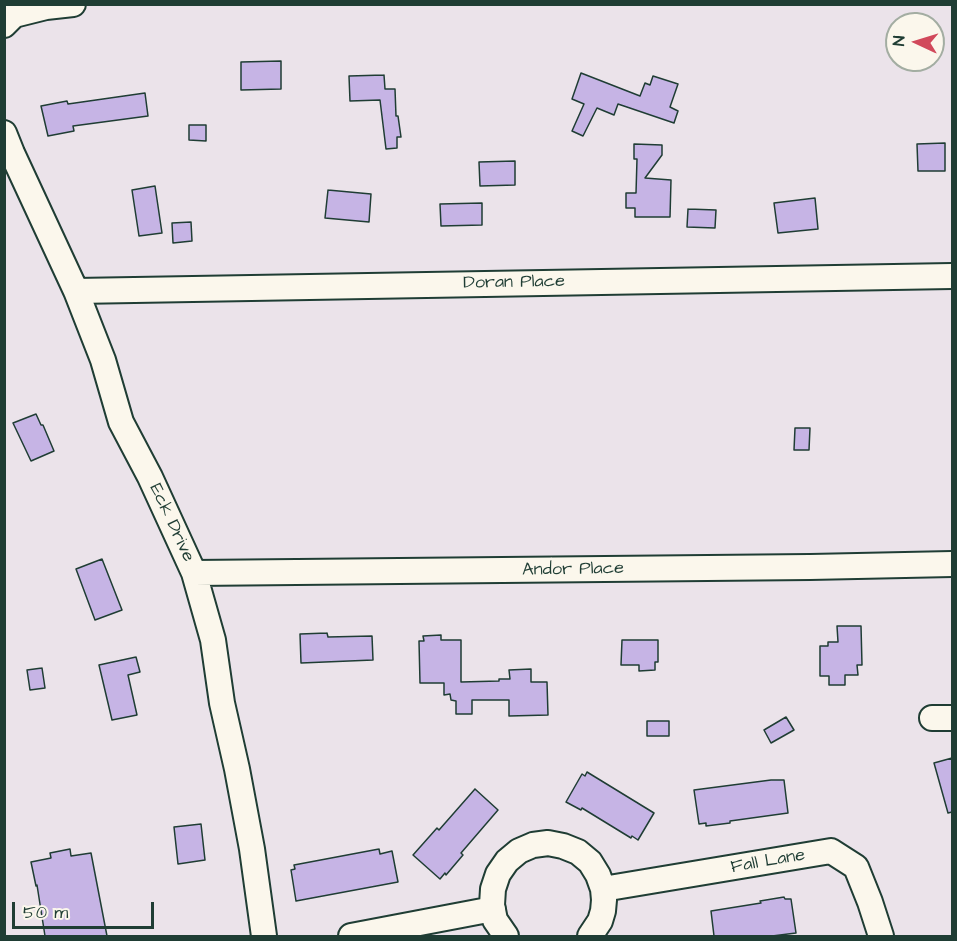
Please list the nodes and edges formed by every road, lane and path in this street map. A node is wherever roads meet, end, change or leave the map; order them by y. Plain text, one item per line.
1 (73, 4) edge
2 (4, 25) edge
3 (4, 133) edge
4 (952, 276) edge
5 (76, 291) junction
6 (952, 564) edge
7 (194, 573) junction
8 (603, 889) junction
9 (493, 909) junction
10 (264, 936) edge
11 (351, 936) edge
12 (506, 936) edge
13 (590, 936) edge
14 (881, 936) edge

1 - 2 street
3 - 5 street, Eck Drive
4 - 5 street, Doran Place
5 - 7 street, Eck Drive
6 - 7 street, Andor Place
7 - 10 street, Eck Drive
8 - 9 street
8 - 13 street
8 - 14 street, Fall Lane
9 - 11 street
9 - 12 street

